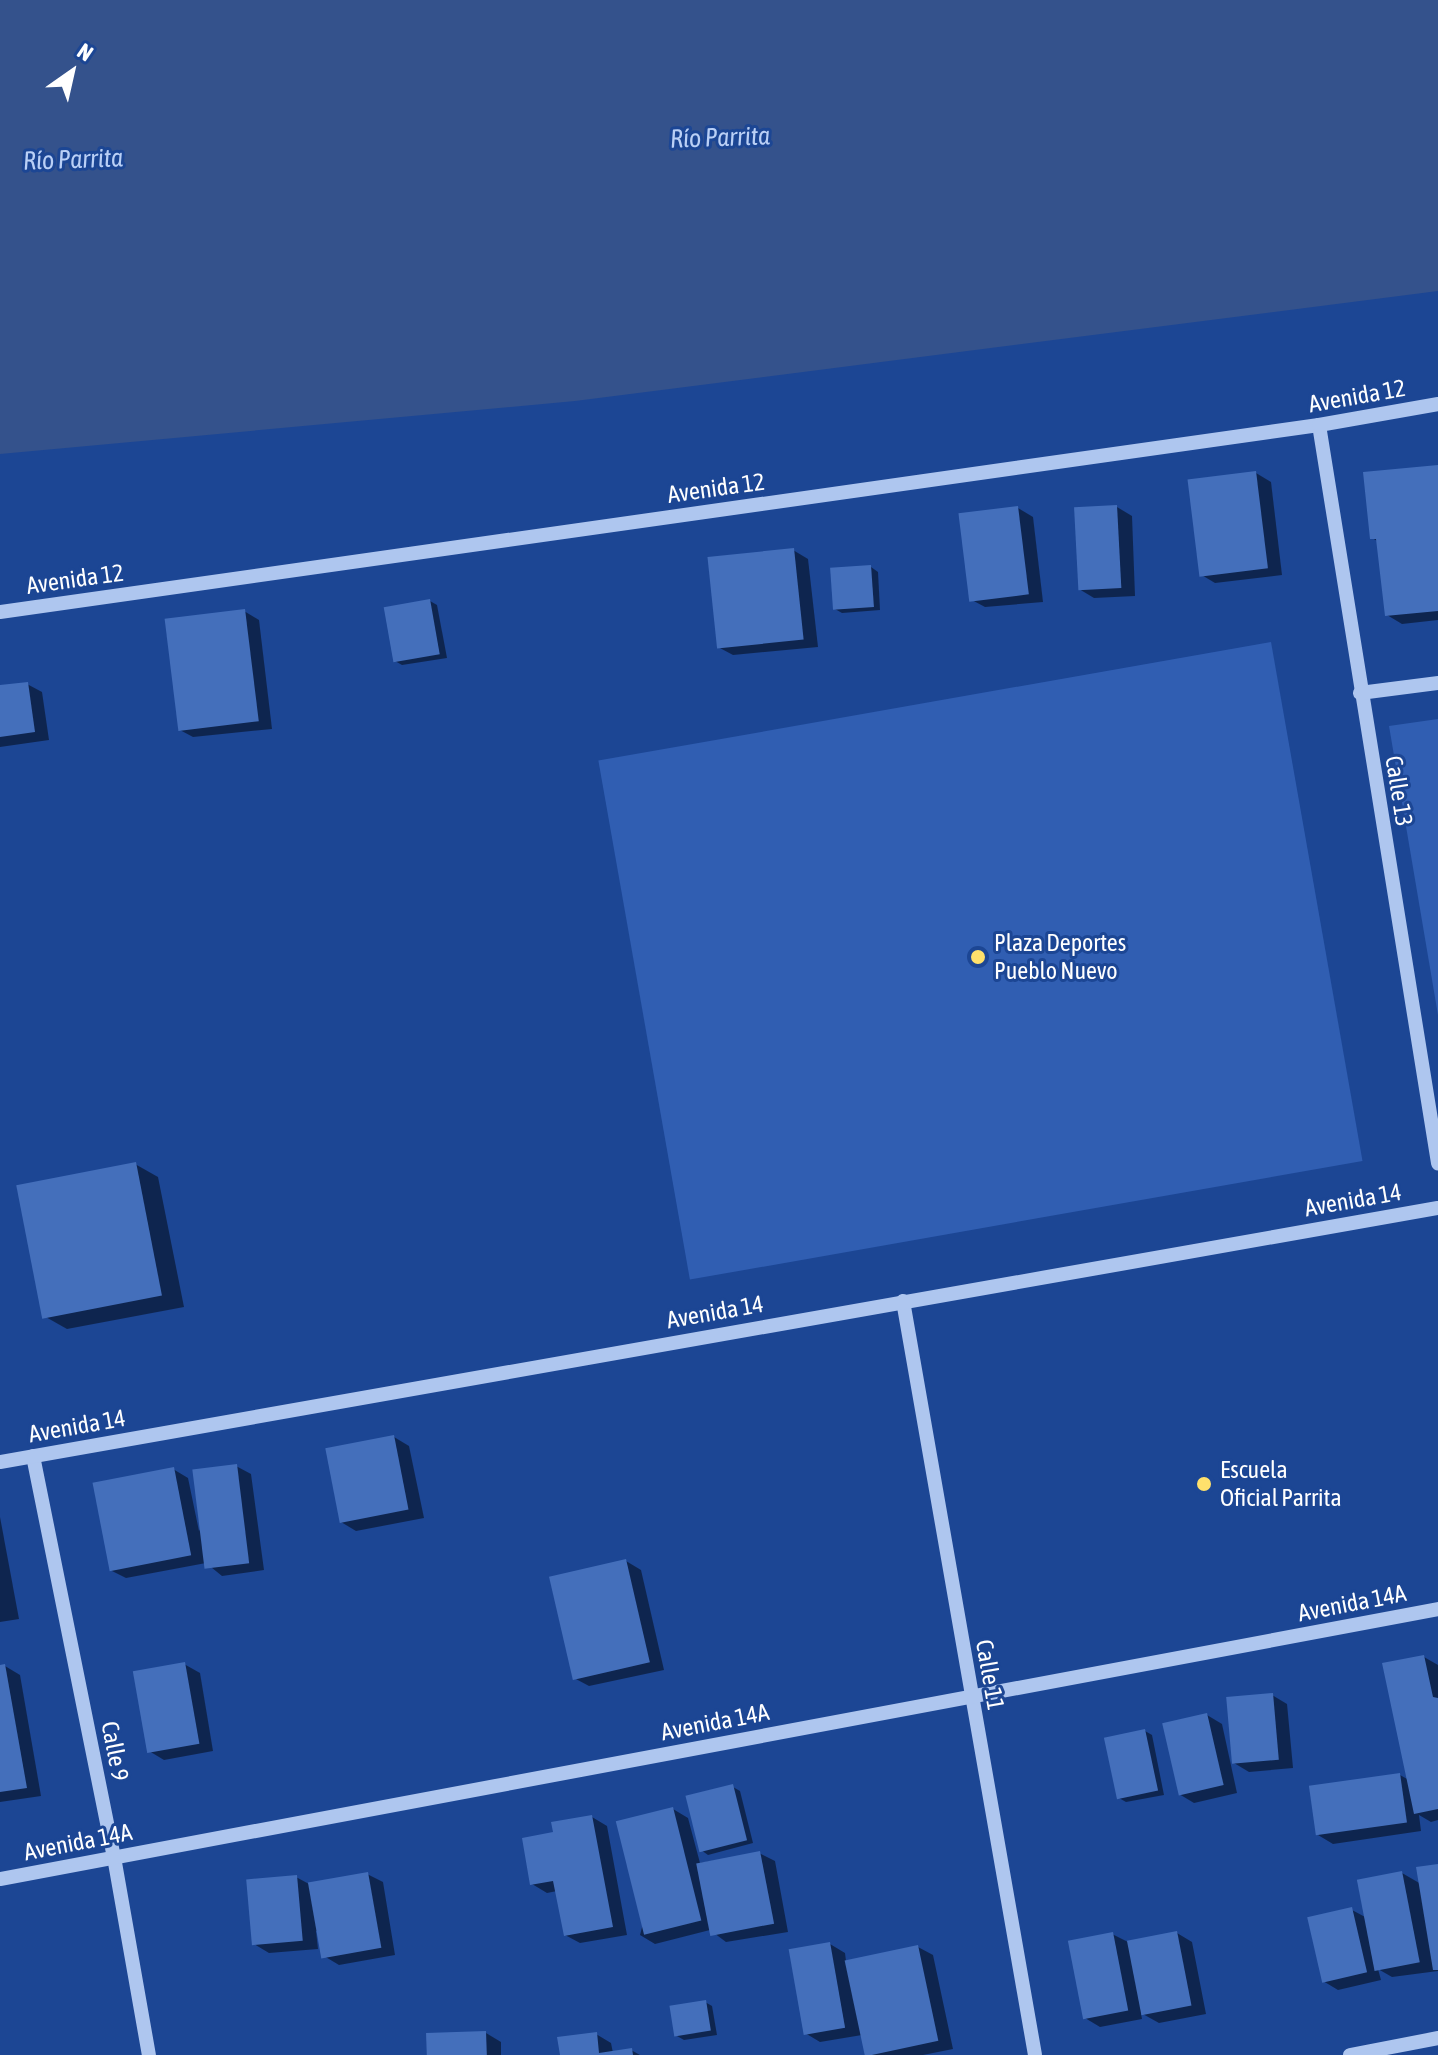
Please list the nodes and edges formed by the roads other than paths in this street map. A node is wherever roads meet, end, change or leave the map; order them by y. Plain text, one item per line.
1 (1438, 404) edge
2 (1319, 425) junction
3 (0, 612) edge
4 (1438, 683) edge
5 (1360, 693) junction
6 (1438, 1163) edge
7 (1438, 1208) edge
8 (903, 1301) junction
9 (33, 1456) junction
10 (0, 1462) edge
11 (1438, 1609) edge
12 (971, 1696) junction
13 (114, 1857) junction
14 (0, 1879) edge
15 (1438, 2038) edge
16 (149, 2055) edge
17 (1035, 2055) edge
18 (1350, 2055) edge

1 - 2 street, Avenida 12
2 - 3 street, Avenida 12
2 - 5 street, Calle 13
4 - 5 street
5 - 6 street, Calle 13
7 - 8 street, Avenida 14
8 - 9 street, Avenida 14
8 - 12 street, Calle 11
9 - 10 street, Avenida 14
9 - 13 street, Calle 9
11 - 12 street, Avenida 14A
12 - 13 street, Avenida 14A
12 - 17 street, Calle 11
13 - 14 street, Avenida 14A
13 - 16 street, Calle 9
15 - 18 street

